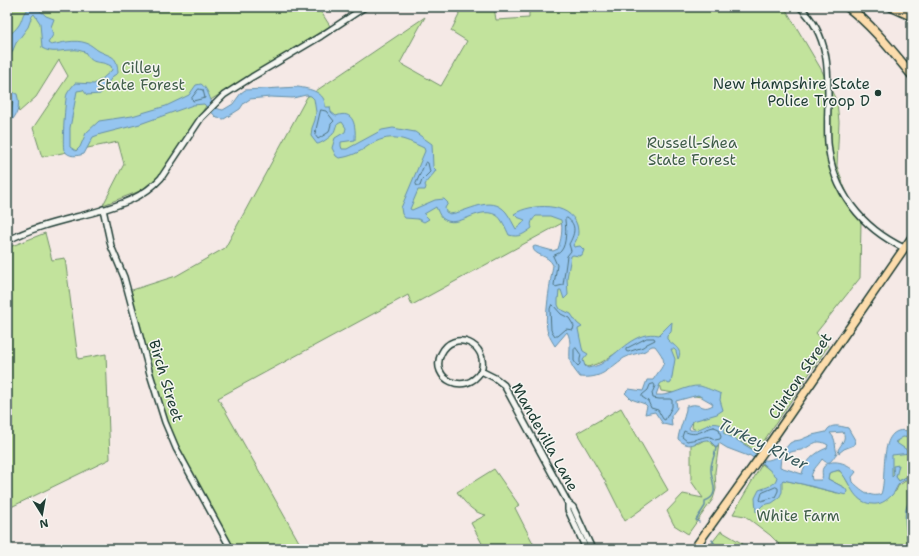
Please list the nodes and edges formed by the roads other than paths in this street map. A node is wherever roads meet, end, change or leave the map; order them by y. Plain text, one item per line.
1 (365, 7) edge
2 (800, 7) edge
3 (848, 7) edge
4 (892, 7) edge
5 (912, 16) edge
6 (912, 75) edge
7 (103, 210) junction
8 (912, 237) edge
9 (7, 241) edge
10 (904, 248) junction
11 (481, 372) junction
12 (584, 537) junction
13 (231, 549) edge
14 (586, 549) edge
15 (592, 549) edge
16 (694, 549) edge

1 - 7 street
2 - 10 street
3 - 6 highway
4 - 5 highway
7 - 9 street
7 - 13 street, Birch Street
8 - 10 main road, Clinton Street
10 - 16 main road, Clinton Street
11 - 11 street
11 - 12 street, Mandevilla Lane
12 - 14 street, Mandevilla Lane
12 - 15 street, Mandevilla Lane

